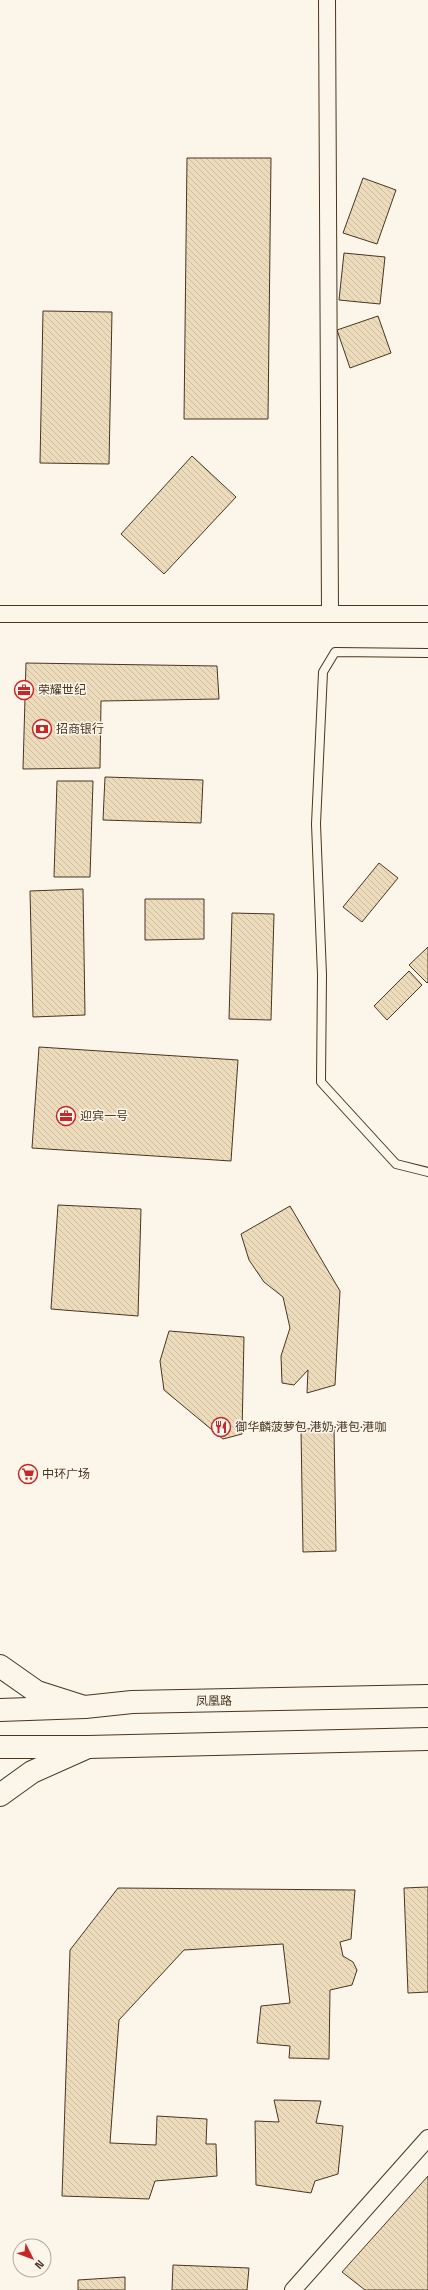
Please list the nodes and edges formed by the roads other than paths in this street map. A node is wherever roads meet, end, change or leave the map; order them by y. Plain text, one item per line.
1 (327, 0) edge
2 (0, 614) edge
3 (330, 614) junction
4 (428, 614) edge
5 (428, 653) edge
6 (428, 1172) edge
7 (0, 1666) edge
8 (428, 1696) edge
9 (85, 1707) junction
10 (0, 1710) edge
11 (428, 1739) edge
12 (0, 1747) edge
13 (88, 1747) junction
14 (0, 1795) edge
15 (428, 2138) edge
16 (293, 2290) edge

1 - 3 street
2 - 3 street
3 - 4 street
5 - 6 lane
7 - 9 main road
8 - 9 main road, 凤凰路
9 - 10 main road, 凤凰路
11 - 13 main road
12 - 13 main road
13 - 14 main road
15 - 16 street

